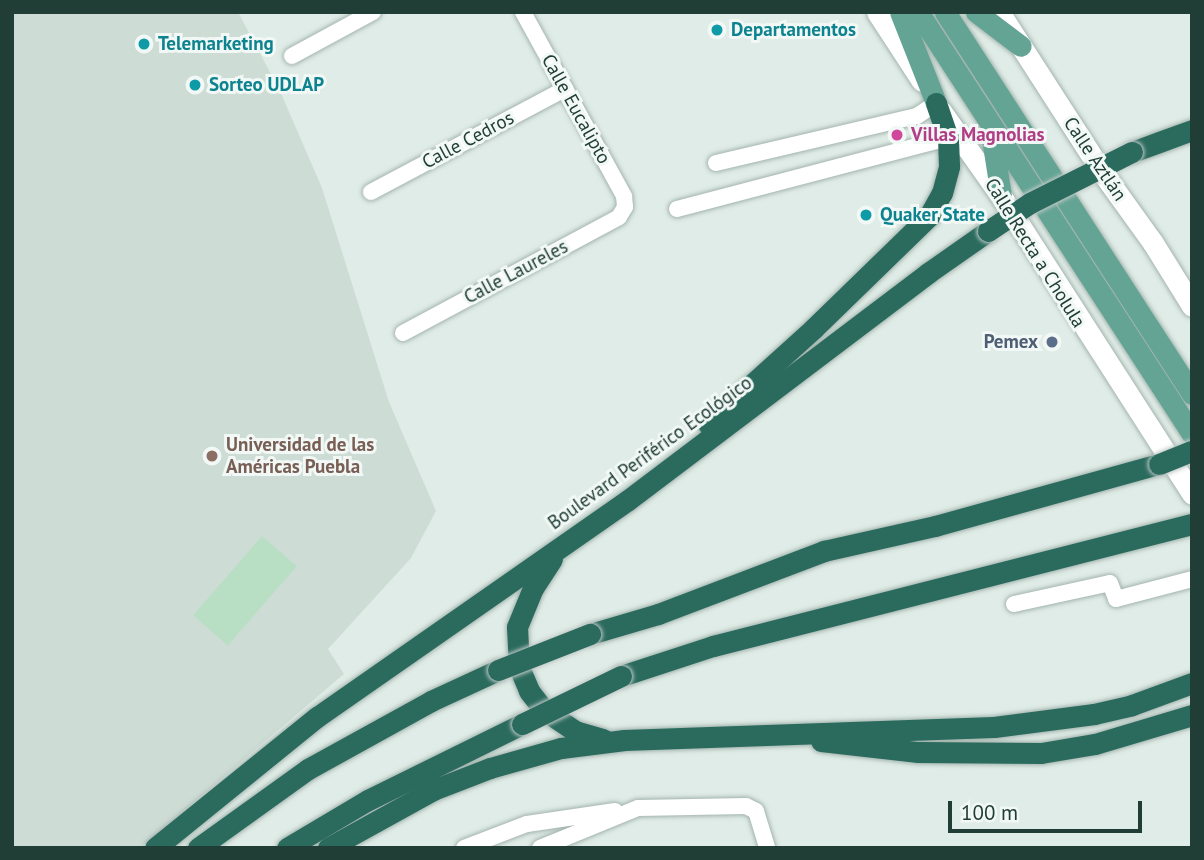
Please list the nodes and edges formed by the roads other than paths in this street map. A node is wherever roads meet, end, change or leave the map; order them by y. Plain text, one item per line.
1 (373, 12) edge
2 (523, 12) edge
3 (877, 12) edge
4 (900, 12) edge
5 (918, 12) edge
6 (945, 12) edge
7 (976, 12) edge
8 (999, 12) edge
9 (1021, 46) junction
10 (292, 56) dead end
11 (565, 89) junction
12 (936, 103) junction
13 (989, 123) junction
14 (1192, 130) edge
15 (948, 138) junction
16 (716, 163) dead end
17 (371, 192) dead end
18 (1001, 196) junction
19 (625, 207) joint
20 (677, 209) dead end
21 (1192, 306) edge
22 (403, 332) dead end
23 (1192, 394) edge
24 (1192, 433) edge
25 (1192, 451) edge
26 (1192, 494) edge
27 (628, 500) junction
28 (1185, 527) edge
29 (562, 547) junction
30 (1192, 579) edge
31 (1014, 604) dead end
32 (1192, 684) edge
33 (1192, 715) edge
34 (792, 733) junction
35 (624, 740) junction
36 (638, 808) junction
37 (527, 824) junction
38 (155, 848) edge
39 (198, 848) edge
40 (288, 848) edge
41 (328, 848) edge
42 (464, 848) edge
43 (538, 848) edge
44 (767, 848) edge

1 - 10 street
2 - 11 street, Calle Eucalipto
3 - 12 main road, Calle Recta a Cholula
4 - 12 main road
5 - 13 main road, Calle Recta a Cholula
6 - 23 main road
7 - 9 main road
8 - 9 main road, Calle Aztlán
9 - 21 main road, Calle Aztlán
11 - 17 street, Calle Cedros
11 - 19 street, Calle Eucalipto
12 - 15 highway
12 - 16 street
12 - 18 main road, Calle Recta a Cholula
13 - 18 main road
13 - 24 main road, Calle Recta a Cholula
14 - 27 highway, Boulevard Periférico Ecológico, bridge
15 - 20 street
15 - 27 highway
18 - 26 main road, Calle Recta a Cholula
19 - 22 street, Calle Laureles
25 - 39 highway, bridge
27 - 29 highway, Boulevard Periférico Ecológico
28 - 40 highway, bridge
29 - 35 highway
29 - 38 highway, Boulevard Periférico Ecológico
30 - 31 street
32 - 34 highway
33 - 34 highway
34 - 35 highway
35 - 41 highway
36 - 37 street
36 - 43 street
36 - 44 street
37 - 42 street
37 - 43 street

